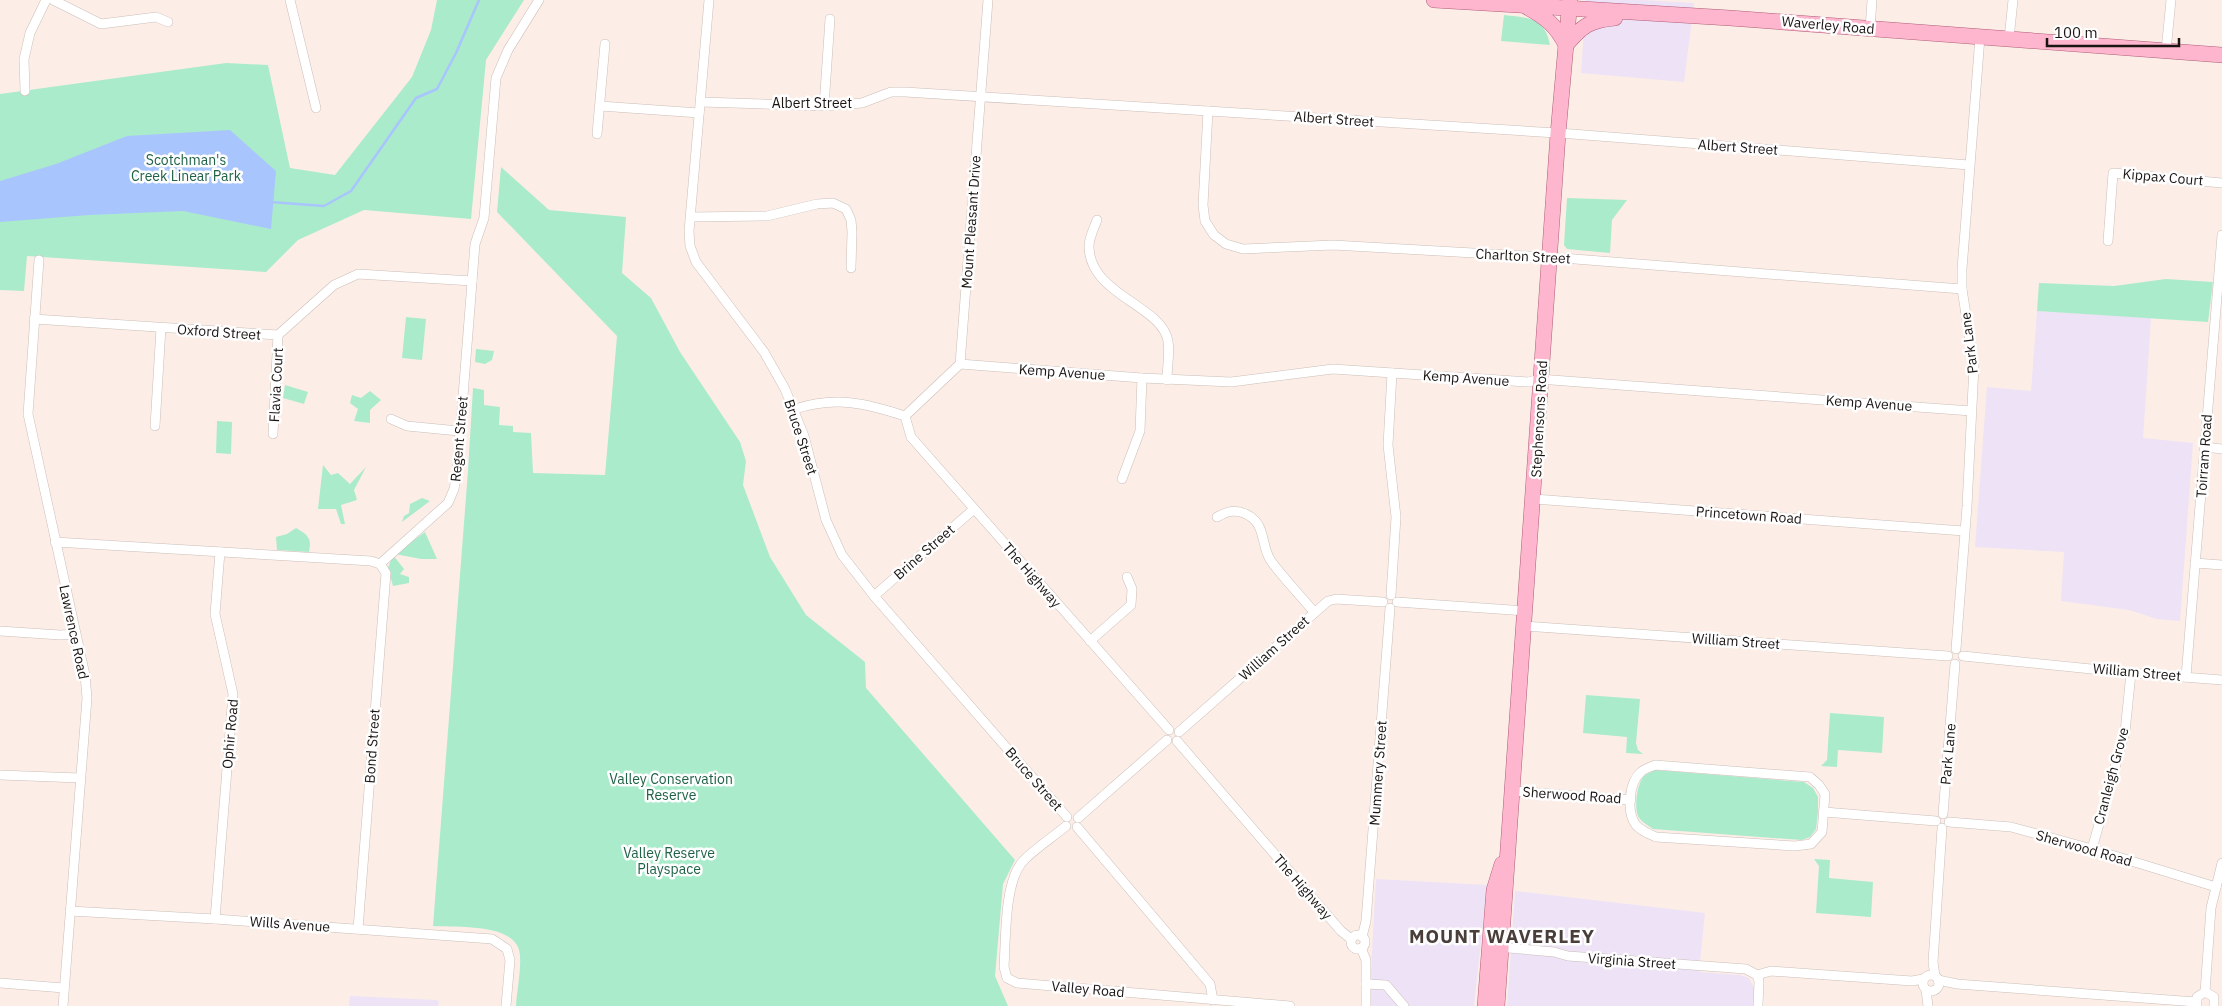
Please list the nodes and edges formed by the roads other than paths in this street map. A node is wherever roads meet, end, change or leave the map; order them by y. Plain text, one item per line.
1 (46, 0) edge
2 (53, 0) edge
3 (290, 0) edge
4 (539, 0) edge
5 (709, 0) edge
6 (1434, 0) edge
7 (1600, 0) edge
8 (1872, 0) edge
9 (2013, 0) edge
10 (2171, 0) edge
11 (987, 1) edge
12 (1518, 3) edge
13 (1569, 4) edge
14 (1617, 11) junction
15 (1640, 14) junction
16 (830, 19) dead end
17 (168, 22) dead end
18 (1870, 29) junction
19 (1980, 37) junction
20 (2009, 39) junction
21 (605, 44) dead end
22 (1566, 45) junction
23 (2166, 51) junction
24 (2222, 55) edge
25 (25, 90) dead end
26 (980, 97) junction
27 (701, 102) junction
28 (600, 106) junction
29 (824, 106) junction
30 (316, 108) dead end
31 (1208, 111) junction
32 (699, 113) junction
33 (597, 134) dead end
34 (1558, 134) junction
35 (1969, 165) junction
36 (2222, 182) edge
37 (691, 217) junction
38 (1097, 220) dead end
39 (2222, 235) edge
40 (2108, 242) dead end
41 (1551, 258) junction
42 (39, 260) dead end
43 (851, 268) dead end
44 (472, 281) junction
45 (1962, 289) junction
46 (2218, 315) edge
47 (34, 319) junction
48 (161, 328) junction
49 (278, 335) junction
50 (960, 364) junction
51 (1392, 373) junction
52 (1142, 378) junction
53 (1541, 379) junction
54 (1167, 380) junction
55 (794, 409) junction
56 (1971, 411) junction
57 (904, 416) junction
58 (391, 419) dead end
59 (156, 426) dead end
60 (459, 431) junction
61 (273, 434) dead end
62 (2205, 448) junction
63 (2222, 449) edge
64 (1122, 479) dead end
65 (1534, 499) junction
66 (974, 509) junction
67 (1217, 517) dead end
68 (1964, 531) junction
69 (55, 542) junction
70 (220, 552) junction
71 (2195, 563) junction
72 (380, 564) junction
73 (2222, 565) edge
74 (1127, 577) dead end
75 (874, 596) junction
76 (1390, 602) junction
77 (1314, 612) junction
78 (1525, 619) junction
79 (0, 632) edge
80 (75, 634) junction
81 (1090, 641) junction
82 (1959, 652) junction
83 (1948, 656) junction
84 (1955, 664) junction
85 (2131, 673) junction
86 (2186, 677) junction
87 (2222, 680) edge
88 (1168, 730) junction
89 (1178, 737) junction
90 (1167, 740) junction
91 (0, 774) edge
92 (80, 778) junction
93 (1513, 791) junction
94 (1631, 800) junction
95 (1824, 812) junction
96 (1943, 821) junction
97 (1067, 822) junction
98 (1077, 823) junction
99 (2092, 849) junction
100 (2222, 863) edge
101 (2216, 887) junction
102 (70, 911) junction
103 (215, 919) junction
104 (358, 929) junction
105 (1362, 937) junction
106 (1351, 939) junction
107 (1496, 947) junction
108 (1361, 948) junction
109 (1758, 978) junction
110 (0, 983) edge
111 (1930, 983) junction
112 (1366, 984) junction
113 (64, 988) junction
114 (2205, 992) junction
115 (1213, 1000) junction
116 (2217, 1003) edge
117 (2197, 1004) edge
118 (63, 1006) edge
119 (506, 1006) edge
120 (1290, 1006) edge
121 (1366, 1006) edge
122 (1404, 1006) edge
123 (1485, 1006) edge
124 (1497, 1006) edge
125 (1758, 1006) edge
126 (1928, 1006) edge

1 - 25 street
2 - 17 street
3 - 30 street
4 - 44 street, Regent Street
5 - 27 street, Bruce Street
6 - 12 main road, Waverley Road
7 - 14 main road
8 - 18 street
9 - 20 street
10 - 23 street
11 - 26 street, Mount Pleasant Drive
12 - 13 main road, Waverley Road
12 - 22 main road
13 - 14 main road, Waverley Road
13 - 22 main road, Stephensons Road
14 - 15 main road, Waverley Road
15 - 18 main road, Waverley Road
15 - 22 main road
16 - 29 street
18 - 19 main road, Waverley Road
19 - 20 main road, Waverley Road
19 - 35 street, Park Lane
20 - 23 main road, Waverley Road
21 - 28 street
22 - 34 main road, Stephensons Road
23 - 24 main road, Waverley Road
26 - 29 street, Albert Street
26 - 31 street, Albert Street
26 - 50 street, Mount Pleasant Drive
27 - 29 street, Albert Street
27 - 32 street, Bruce Street
28 - 32 street
28 - 33 street
31 - 34 street, Albert Street
31 - 41 street, Charlton Street
32 - 37 street, Bruce Street
34 - 35 street, Albert Street
34 - 41 main road, Stephensons Road
35 - 45 street, Park Lane
36 - 40 street, Kippax Court
37 - 43 street
37 - 55 street, Bruce Street
38 - 54 street
39 - 46 street, Toirram Road
41 - 45 street, Charlton Street
41 - 53 main road, Stephensons Road
42 - 47 street, Lawrence Road
44 - 49 street, Oxford Street
44 - 60 street, Regent Street
45 - 56 street, Park Lane
46 - 62 street, Toirram Road
47 - 48 street, Oxford Street
47 - 69 street, Lawrence Road
48 - 49 street, Oxford Street
48 - 59 street
49 - 61 street, Flavia Court
50 - 52 street, Kemp Avenue
50 - 57 street
51 - 53 street, Kemp Avenue
51 - 54 street, Kemp Avenue
51 - 76 street, Mummery Street
52 - 54 street, Kemp Avenue
52 - 64 street
53 - 56 street, Kemp Avenue
53 - 65 main road, Stephensons Road
55 - 57 street
55 - 75 street, Bruce Street
56 - 68 street, Park Lane
57 - 66 street, The Highway
58 - 60 street
60 - 72 street, Regent Street
62 - 63 street
62 - 71 street, Toirram Road
65 - 68 street, Princetown Road
65 - 78 main road, Stephensons Road
66 - 75 street, Brine Street
66 - 81 street, The Highway
67 - 77 street
68 - 82 street, Park Lane
69 - 70 street
69 - 80 street, Lawrence Road
70 - 72 street
70 - 103 street, Ophir Road
71 - 73 street
71 - 86 street, Toirram Road
72 - 104 street, Bond Street
74 - 81 street
75 - 97 street, Bruce Street
76 - 77 street, William Street
76 - 78 street, William Street
76 - 105 street, Mummery Street
77 - 89 street, William Street
78 - 83 street, William Street
78 - 93 main road, Stephensons Road
79 - 80 street
80 - 92 street, Lawrence Road
81 - 88 street, The Highway
82 - 83 street
82 - 84 street
82 - 85 street, William Street
83 - 84 street
84 - 96 street, Park Lane
85 - 86 street, William Street
85 - 99 street, Cranleigh Grove
86 - 87 street, William Street
88 - 89 street
88 - 90 street
89 - 90 street
89 - 106 street, The Highway
90 - 98 street
91 - 92 street
92 - 102 street, Lawrence Road
93 - 94 street, Sherwood Road
93 - 107 main road, Stephensons Road
94 - 95 street, Sherwood Road
94 - 95 street, Sherwood Road
95 - 96 street, Sherwood Road
96 - 99 street, Sherwood Road
96 - 111 street, Park Lane
97 - 98 street
97 - 115 street, Valley Road
98 - 115 street
99 - 101 street, Sherwood Road
100 - 101 street
101 - 114 street
102 - 103 street, Wills Avenue
102 - 113 street, Lawrence Road
103 - 104 street, Wills Avenue
104 - 119 street, Wills Avenue
105 - 106 street
105 - 108 street
106 - 108 street
107 - 109 street, Virginia Street
107 - 123 main road, Stephensons Road
107 - 124 main road, Stephensons Road
108 - 112 street
109 - 111 street
109 - 125 street
110 - 113 street
111 - 117 street
111 - 126 street, Park Lane
112 - 121 street
112 - 122 street
113 - 118 street, Lawrence Road
114 - 116 street
114 - 117 street
115 - 120 street, Valley Road

